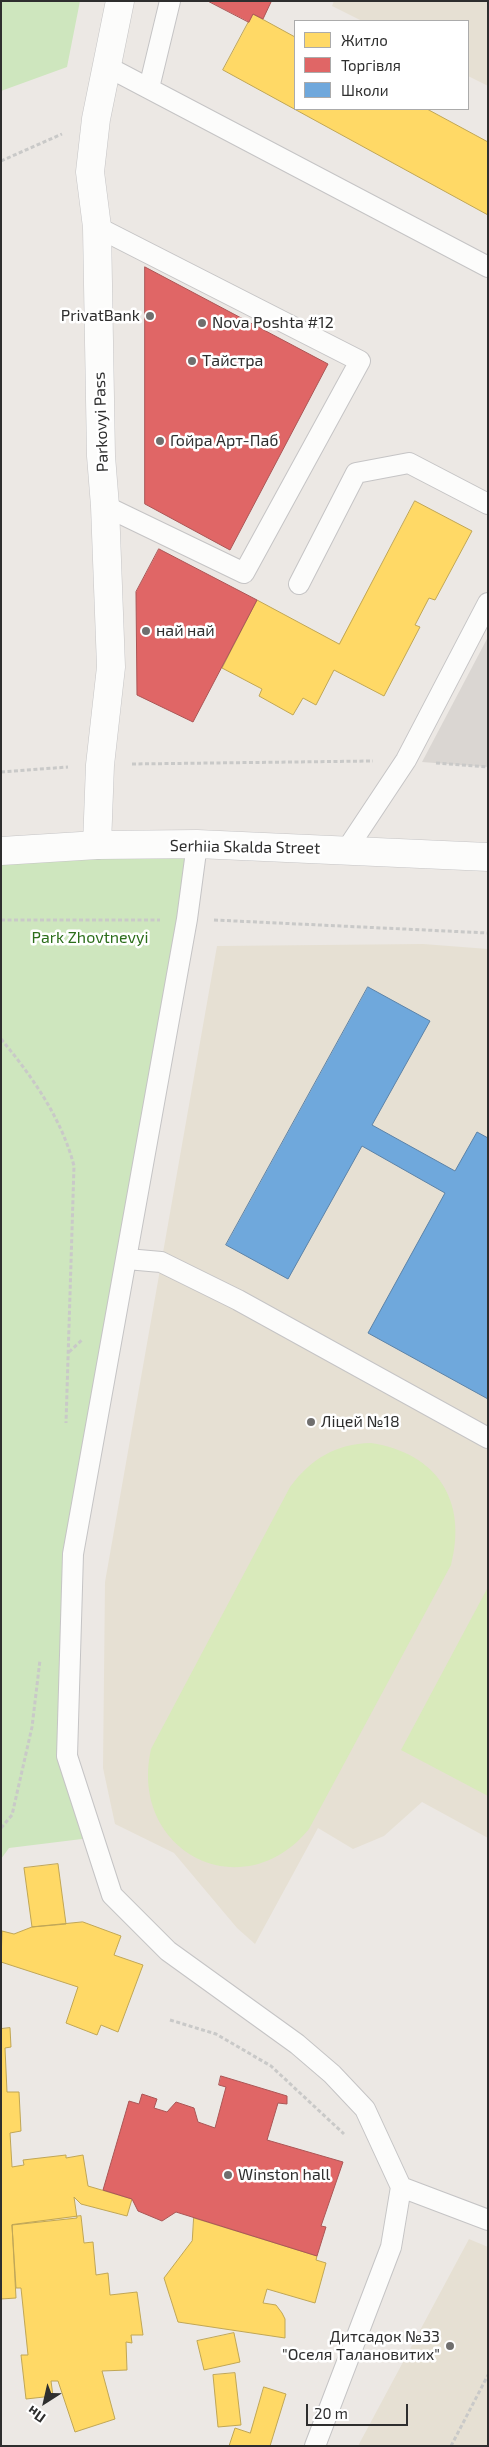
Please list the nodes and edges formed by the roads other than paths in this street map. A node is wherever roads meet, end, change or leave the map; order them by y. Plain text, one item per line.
1 (120, 1) edge
2 (170, 1) edge
3 (106, 66) junction
4 (149, 88) junction
5 (97, 226) junction
6 (488, 267) edge
7 (488, 504) edge
8 (105, 506) junction
9 (299, 584) dead end
10 (488, 603) edge
11 (197, 844) junction
12 (97, 845) junction
13 (347, 849) junction
14 (1, 850) edge
15 (488, 857) edge
16 (127, 1259) junction
17 (488, 1438) edge
18 (401, 2187) junction
19 (488, 2220) edge
20 (315, 2446) edge

1 - 3 street, Parkovyi Pass
2 - 4 lane
3 - 4 lane
3 - 5 street, Parkovyi Pass
4 - 6 lane
5 - 8 street, Parkovyi Pass
5 - 8 lane
7 - 9 lane
8 - 12 street, Parkovyi Pass
10 - 13 lane
11 - 12 street, Serhiia Skalda Street
11 - 13 street, Serhiia Skalda Street
11 - 16 lane
12 - 14 street, Serhiia Skalda Street
13 - 15 street, Serhiia Skalda Street
16 - 17 lane
16 - 18 lane
18 - 19 lane
18 - 20 lane

